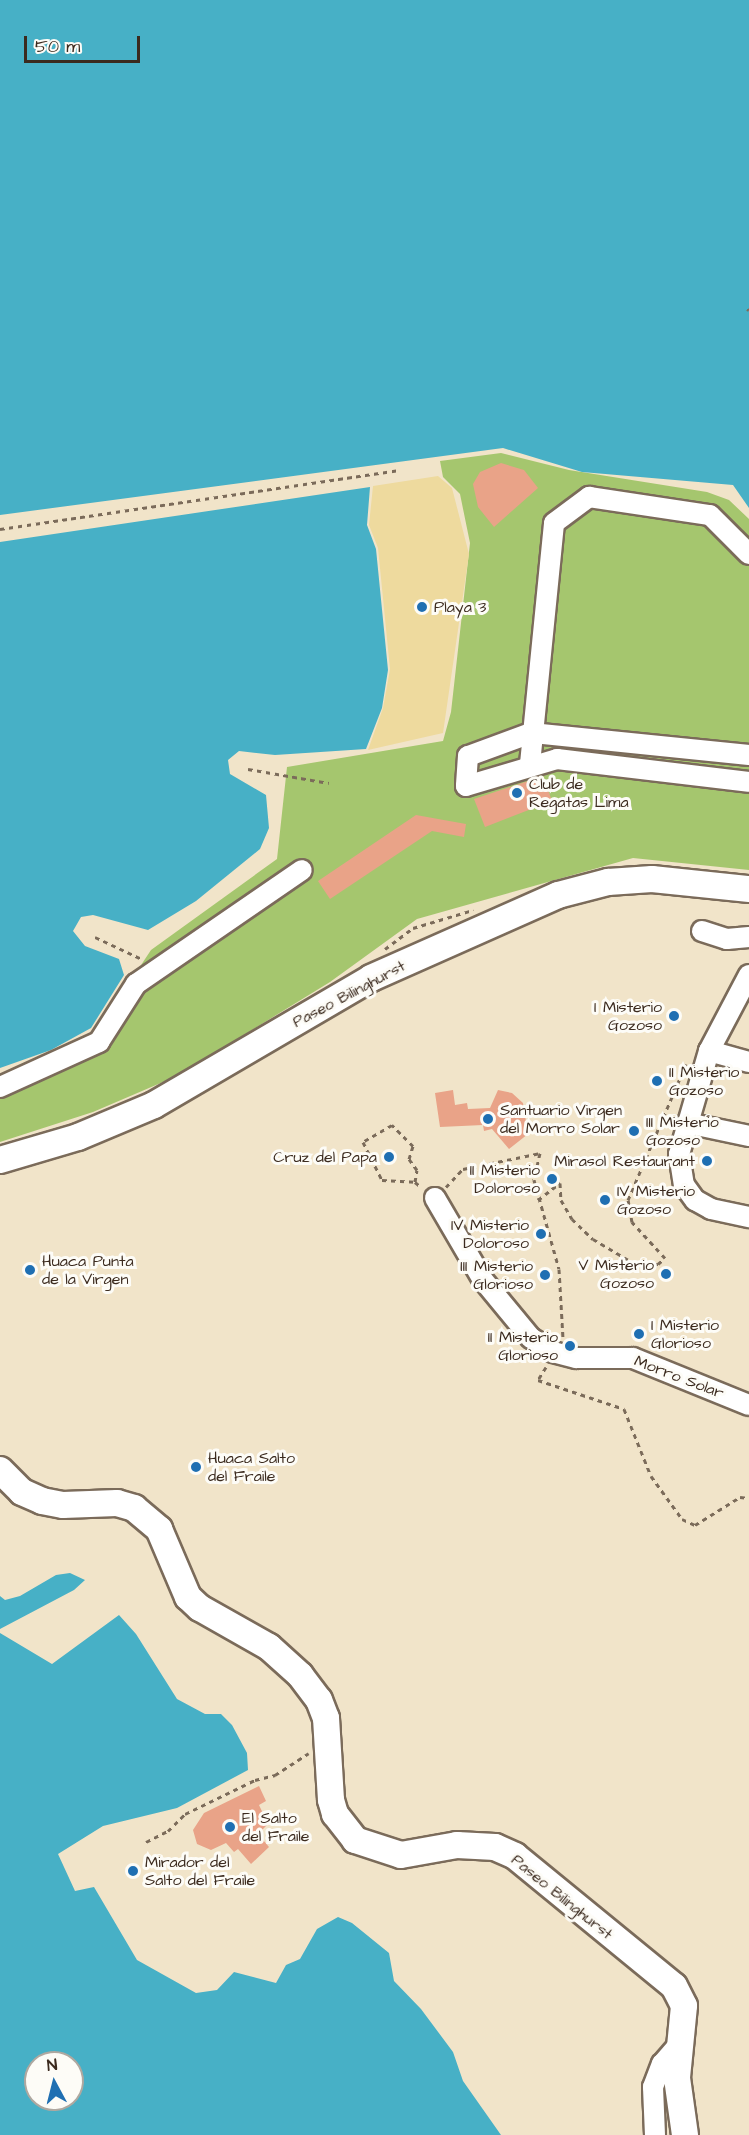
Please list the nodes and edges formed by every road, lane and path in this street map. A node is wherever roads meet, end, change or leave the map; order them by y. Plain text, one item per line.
1 (399, 470) dead end
2 (0, 529) edge
3 (749, 554) edge
4 (531, 733) junction
5 (499, 744) junction
6 (749, 755) edge
7 (530, 764) junction
8 (248, 769) dead end
9 (499, 775) junction
10 (749, 782) edge
11 (329, 783) dead end
12 (302, 870) dead end
13 (749, 890) edge
14 (702, 931) dead end
15 (94, 937) dead end
16 (749, 937) edge
17 (163, 969) junction
18 (749, 975) edge
19 (700, 1053) junction
20 (749, 1062) edge
21 (0, 1087) edge
22 (687, 1123) junction
23 (749, 1136) edge
24 (0, 1160) edge
25 (415, 1182) joint
26 (435, 1198) joint
27 (538, 1200) junction
28 (749, 1217) edge
29 (553, 1352) junction
30 (749, 1405) edge
31 (0, 1470) edge
32 (749, 1498) edge
33 (328, 1736) junction
34 (146, 1842) dead end
35 (680, 2043) junction
36 (655, 2135) edge
37 (685, 2135) edge

1 - 2 path
3 - 4 street
4 - 5 street
4 - 6 street
4 - 7 street
5 - 9 street
5 - 9 street
7 - 9 street
7 - 10 street
8 - 11 path
12 - 17 street
13 - 24 main road, Paseo Bilinghurst
14 - 16 street
15 - 17 path
17 - 21 street
18 - 19 street
19 - 20 street
19 - 22 street
19 - 27 path
22 - 23 street
22 - 28 street
25 - 25 path
26 - 27 path
26 - 29 street, Morro Solar
27 - 29 path
29 - 30 street, Morro Solar
29 - 32 path
31 - 33 main road, Paseo Bilinghurst
33 - 34 path
33 - 35 main road, Paseo Bilinghurst
35 - 36 street
35 - 37 main road, Paseo Bilinghurst

